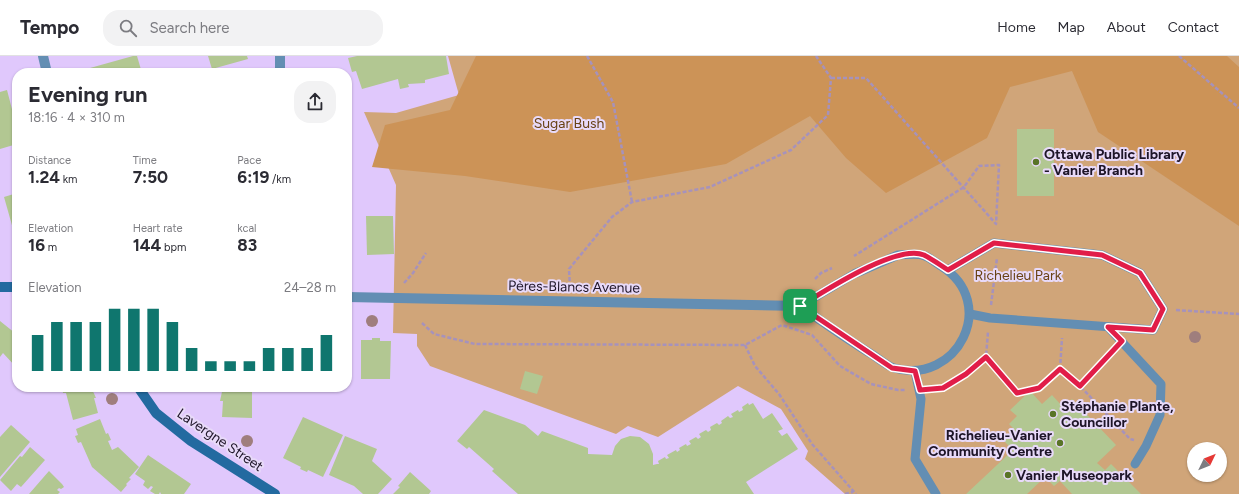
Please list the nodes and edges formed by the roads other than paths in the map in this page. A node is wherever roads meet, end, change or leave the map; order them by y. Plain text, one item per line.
1 (43, 56) edge
2 (280, 56) edge
3 (46, 68) edge
4 (280, 68) edge
5 (948, 270) junction
6 (0, 287) edge
7 (12, 288) edge
8 (352, 297) edge
9 (800, 306) junction
10 (970, 314) junction
11 (1108, 327) junction
12 (915, 371) junction
13 (141, 392) edge
14 (1135, 464) dead end
15 (275, 494) edge
16 (936, 494) edge

1 - 3 street
2 - 4 street
5 - 9 lane
5 - 10 lane
5 - 11 lane
6 - 7 street
8 - 9 street, Pères-Blancs Avenue
9 - 12 lane
10 - 11 lane
10 - 12 lane
11 - 14 lane
12 - 16 lane
13 - 15 street, Lavergne Street

